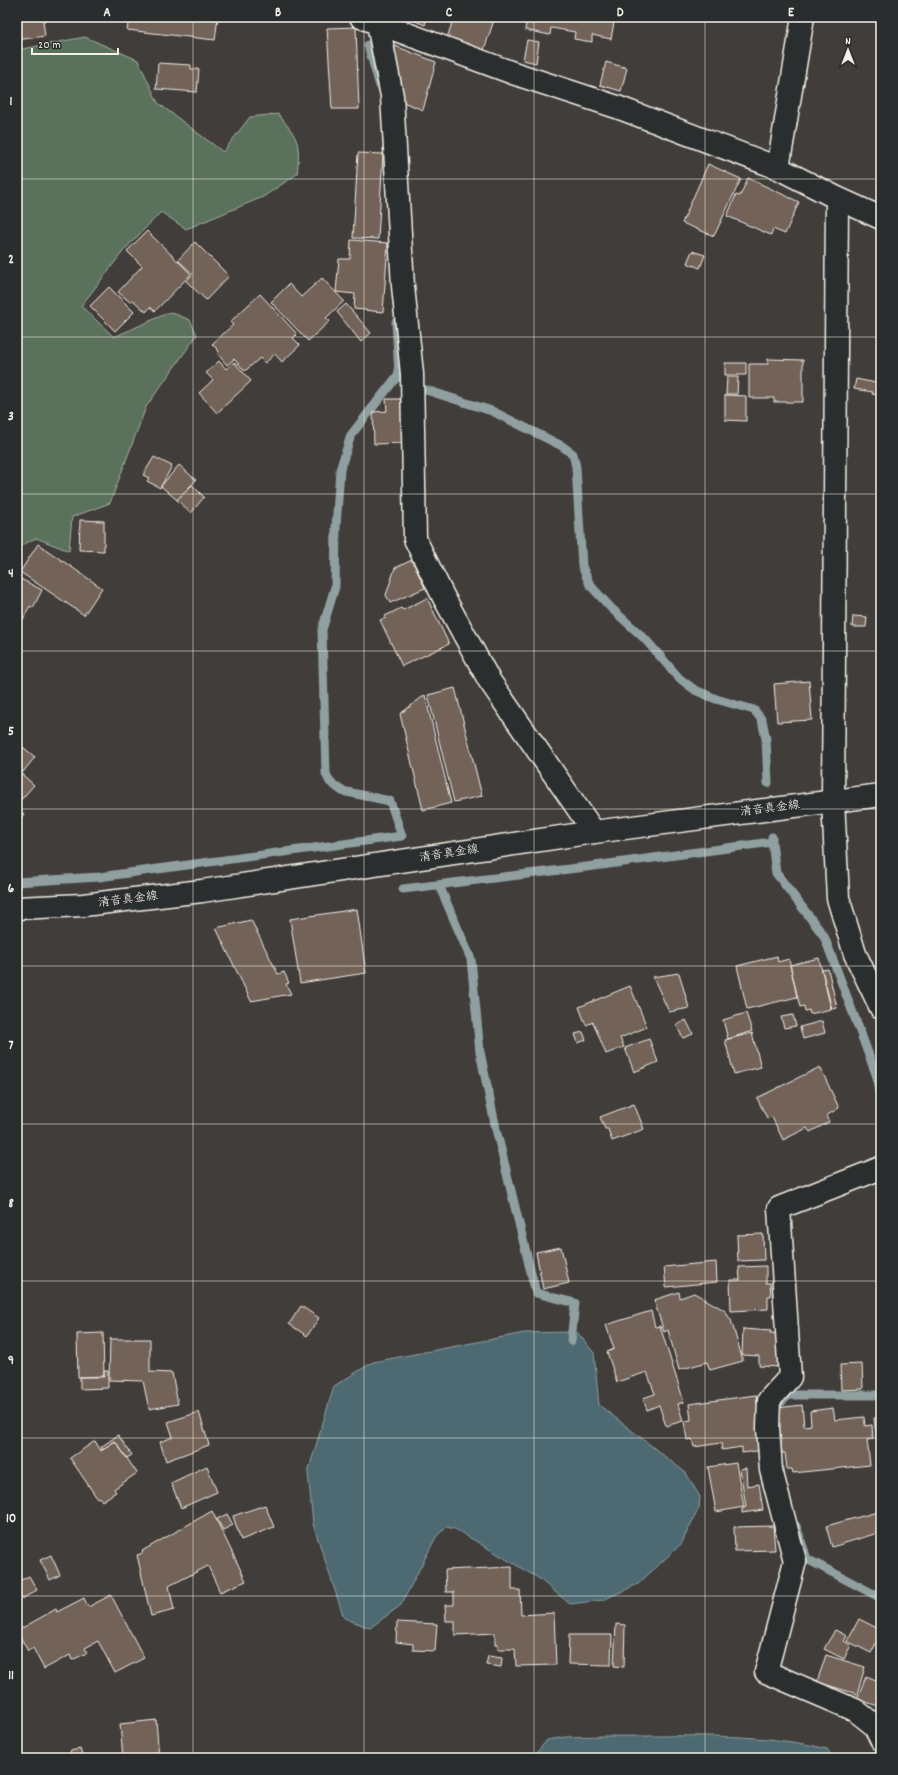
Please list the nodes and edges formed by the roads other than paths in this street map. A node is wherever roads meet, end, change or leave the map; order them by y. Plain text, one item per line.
1 (803, 17) edge
2 (369, 20) edge
3 (778, 168) junction
4 (837, 198) junction
5 (881, 218) edge
6 (881, 795) edge
7 (833, 801) junction
8 (594, 832) junction
9 (17, 908) edge
10 (881, 1008) edge
11 (881, 1168) edge
12 (881, 1739) edge

1 - 3 street
2 - 3 street
2 - 8 street
3 - 4 street
4 - 5 street
4 - 7 street
6 - 7 street, 清音真金線
7 - 8 street, 清音真金線
7 - 10 street
8 - 9 street, 清音真金線
11 - 12 street

